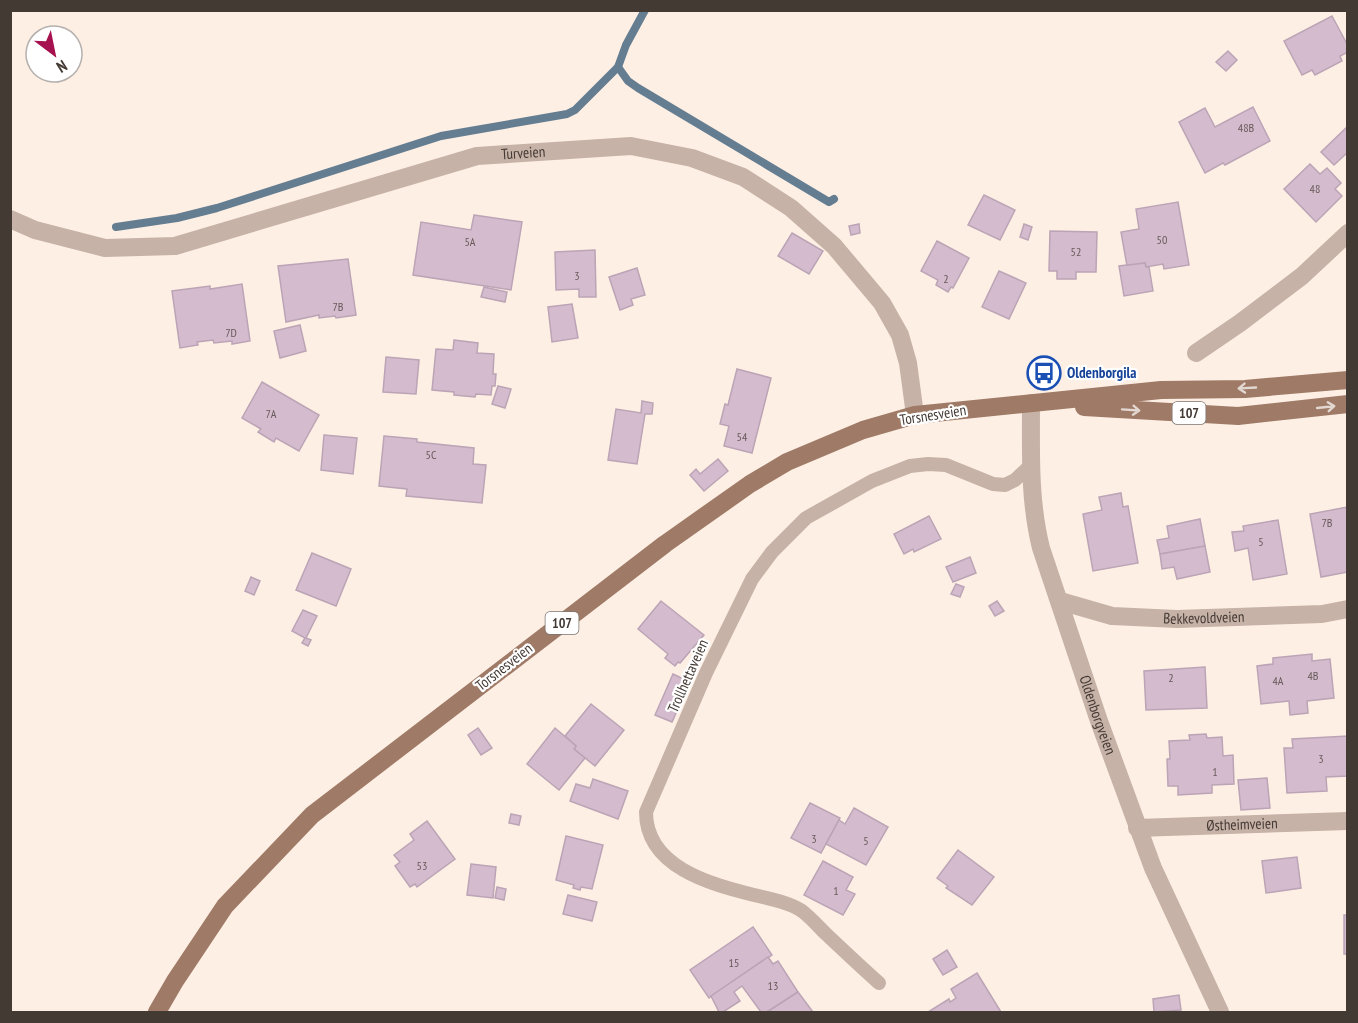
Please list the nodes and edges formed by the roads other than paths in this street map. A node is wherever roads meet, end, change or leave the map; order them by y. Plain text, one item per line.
1 (10, 219) edge
2 (1347, 233) edge
3 (1196, 353) dead end
4 (1347, 380) edge
5 (1031, 403) junction
6 (1347, 404) edge
7 (915, 415) junction
8 (1031, 465) junction
9 (1060, 602) junction
10 (1347, 609) edge
11 (1347, 821) edge
12 (1137, 828) junction
13 (879, 983) dead end
14 (157, 1012) edge
15 (1220, 1012) edge

1 - 7 street, Turveien
2 - 3 street
4 -> 5 main road, Torsnesveien / 107
5 -> 6 main road, Torsnesveien / 107
5 - 7 main road, Torsnesveien / 107
5 - 8 street, Oldenborgveien
7 - 14 main road, Torsnesveien / 107
8 - 9 street, Oldenborgveien
8 - 13 lane, Trollhettaveien
9 - 10 street, Bekkevoldveien
9 - 12 street, Oldenborgveien
11 - 12 street, Østheimveien
12 - 15 street, Oldenborgveien

